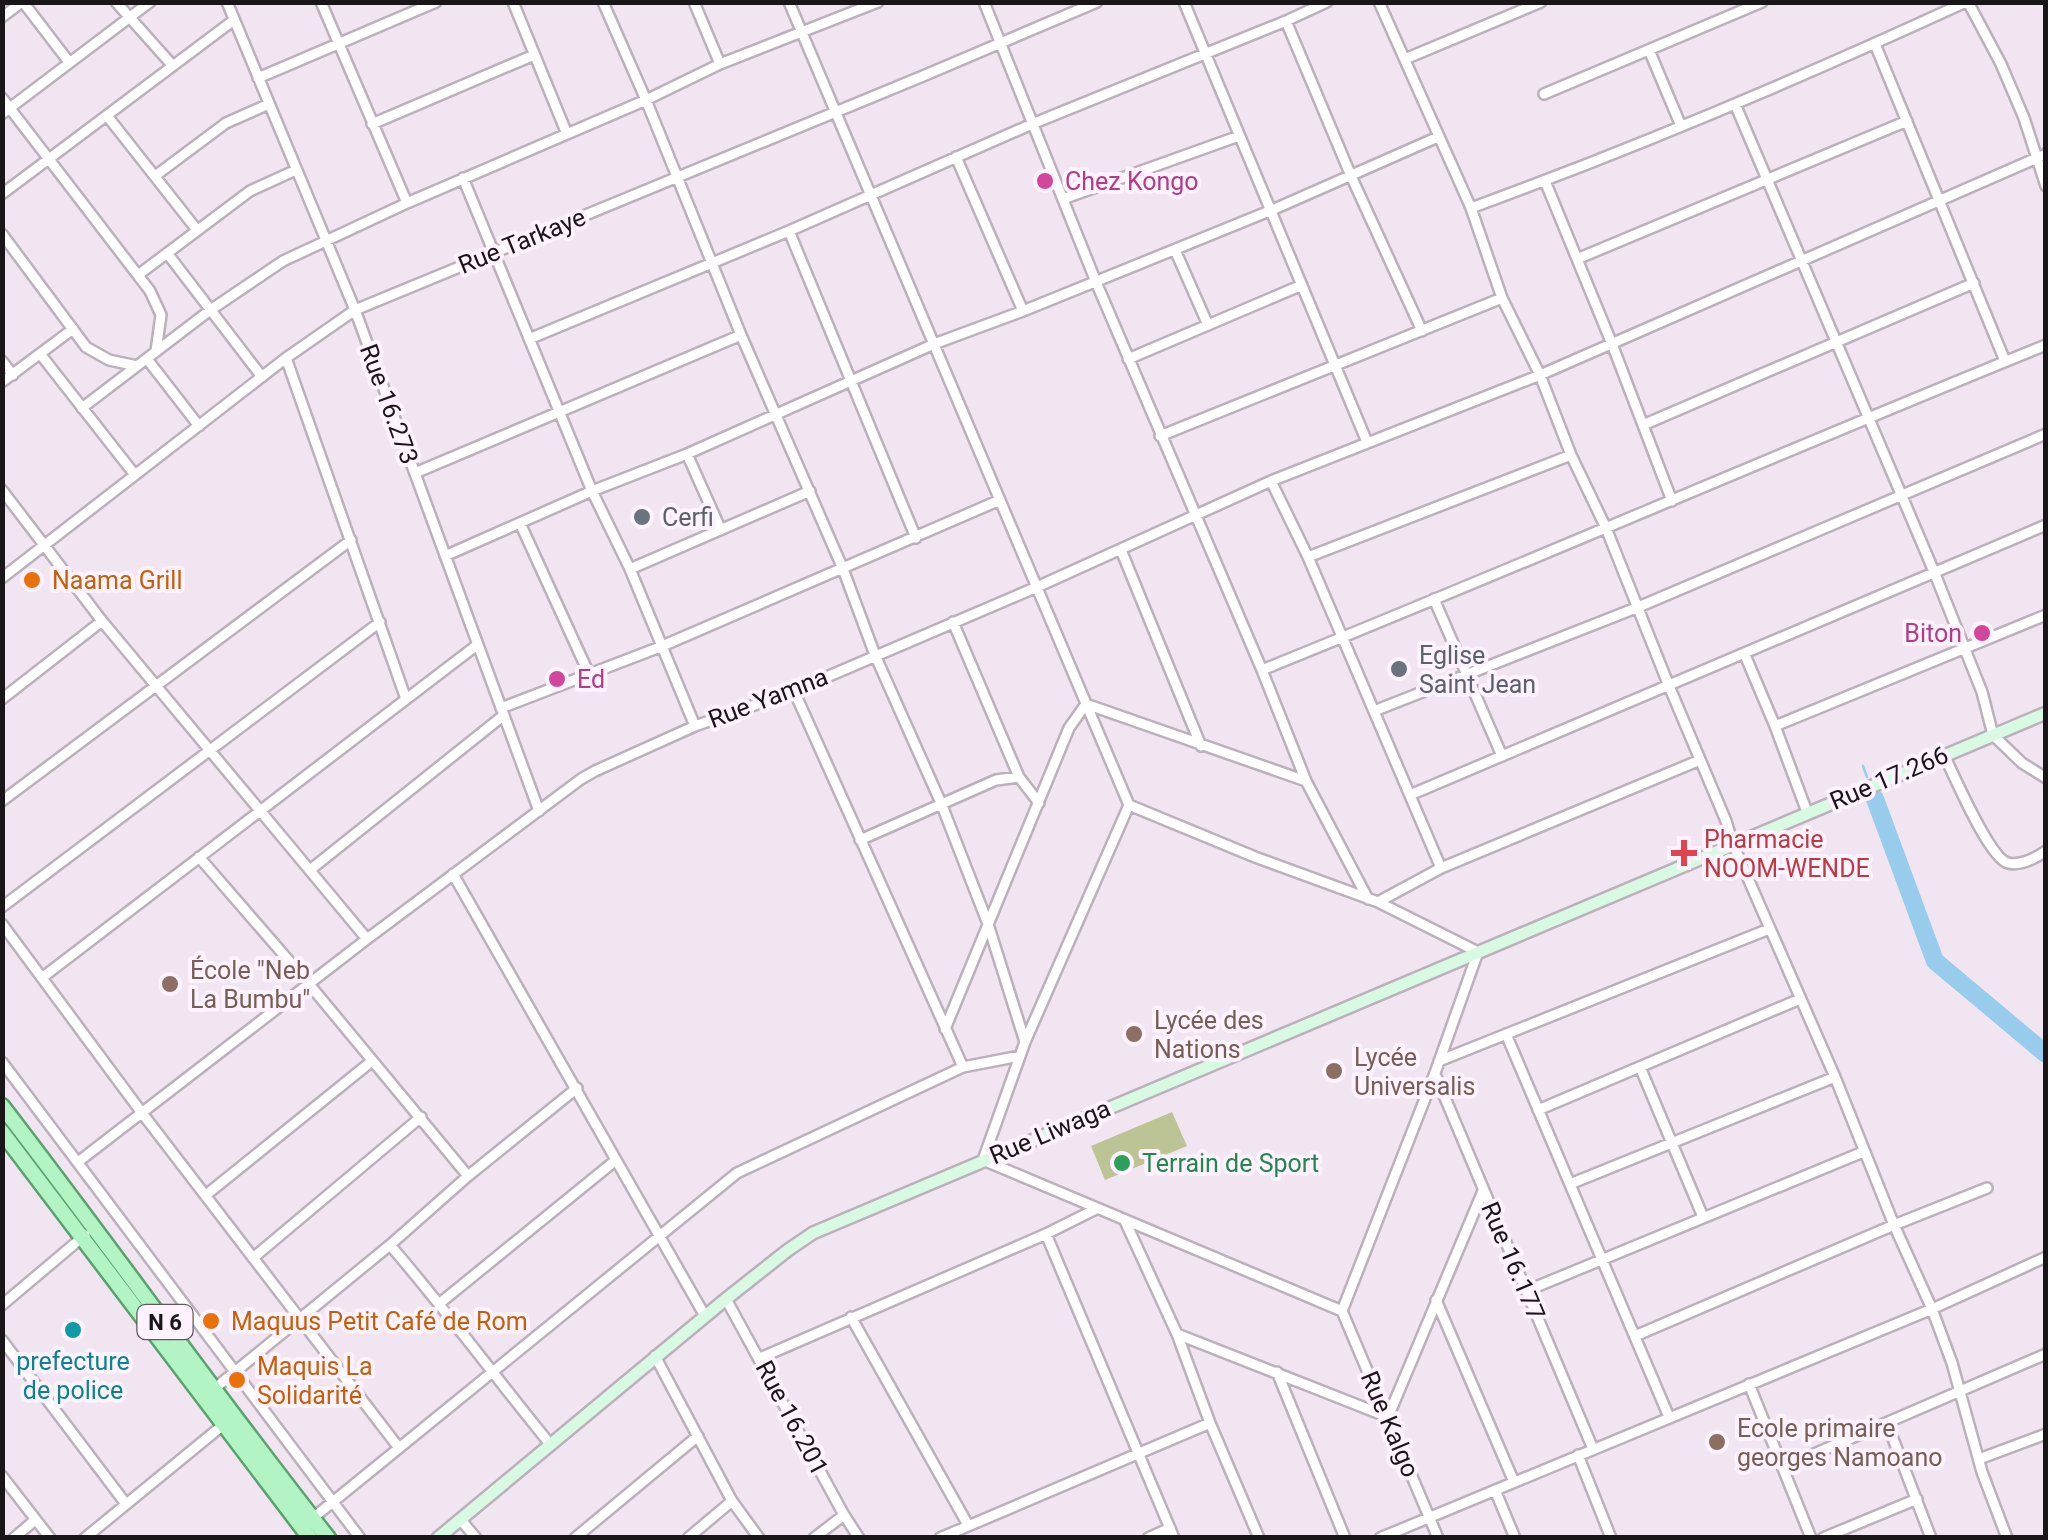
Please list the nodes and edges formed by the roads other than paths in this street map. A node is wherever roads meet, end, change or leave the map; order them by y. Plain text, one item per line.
1 (23, 2) edge
2 (116, 2) edge
3 (150, 2) edge
4 (227, 2) edge
5 (322, 2) edge
6 (436, 2) edge
7 (513, 2) edge
8 (603, 2) edge
9 (694, 2) edge
10 (788, 2) edge
11 (878, 2) edge
12 (984, 2) edge
13 (1097, 2) edge
14 (1184, 2) edge
15 (1327, 2) edge
16 (1379, 2) edge
17 (1540, 2) edge
18 (1762, 2) edge
19 (1967, 2) edge
20 (2, 18) edge
21 (129, 19) junction
22 (234, 20) junction
23 (1286, 22) junction
24 (801, 32) junction
25 (337, 43) junction
26 (1000, 44) junction
27 (1875, 44) junction
28 (1649, 50) junction
29 (1205, 53) junction
30 (534, 55) junction
31 (1405, 60) junction
32 (69, 62) junction
33 (720, 64) junction
34 (172, 66) junction
35 (258, 78) junction
36 (1544, 94) dead end
37 (2, 98) edge
38 (646, 100) junction
39 (269, 104) junction
40 (1735, 104) junction
41 (6, 111) edge
42 (836, 112) junction
43 (108, 117) junction
44 (1907, 122) junction
45 (372, 124) junction
46 (1032, 124) junction
47 (1681, 126) junction
48 (567, 134) junction
49 (1238, 136) junction
50 (1438, 137) junction
51 (2040, 156) edge
52 (956, 157) junction
53 (49, 160) junction
54 (296, 170) junction
55 (155, 176) junction
56 (1351, 176) junction
57 (463, 178) junction
58 (677, 178) junction
59 (1767, 180) junction
60 (1545, 181) junction
61 (2046, 186) edge
62 (2, 194) edge
63 (870, 194) junction
64 (1940, 199) junction
65 (1063, 200) junction
66 (407, 203) junction
67 (1470, 208) junction
68 (1272, 210) junction
69 (197, 230) junction
70 (789, 230) junction
71 (2, 234) edge
72 (325, 240) junction
73 (1175, 250) junction
74 (167, 253) junction
75 (493, 253) junction
76 (1577, 259) junction
77 (711, 261) junction
78 (1802, 261) junction
79 (138, 274) junction
80 (1096, 282) junction
81 (1974, 282) junction
82 (1302, 285) junction
83 (1502, 298) junction
84 (355, 310) junction
85 (209, 311) junction
86 (1022, 311) junction
87 (1208, 325) junction
88 (73, 329) junction
89 (1422, 331) junction
90 (742, 335) junction
91 (529, 339) junction
92 (1836, 343) junction
93 (934, 344) junction
94 (1612, 344) junction
95 (2046, 345) edge
96 (156, 352) junction
97 (41, 355) junction
98 (286, 358) junction
99 (146, 359) junction
100 (1128, 359) junction
101 (2, 360) edge
102 (2006, 362) junction
103 (137, 366) junction
104 (1336, 366) junction
105 (13, 375) junction
106 (1540, 375) junction
107 (262, 377) junction
108 (850, 380) junction
109 (2, 382) edge
110 (82, 408) junction
111 (559, 412) junction
112 (778, 415) junction
113 (1868, 417) junction
114 (1644, 425) junction
115 (199, 426) junction
116 (2046, 434) edge
117 (1160, 436) junction
118 (1367, 442) junction
119 (687, 454) junction
120 (1571, 456) junction
121 (415, 473) junction
122 (134, 475) junction
123 (1270, 481) junction
124 (2, 490) edge
125 (592, 491) junction
126 (810, 491) junction
127 (1902, 494) junction
128 (1000, 500) junction
129 (1672, 500) junction
130 (1197, 516) junction
131 (520, 523) junction
132 (2046, 526) edge
133 (720, 528) junction
134 (1606, 528) junction
135 (916, 538) junction
136 (351, 540) junction
137 (44, 547) junction
138 (1121, 550) junction
139 (445, 556) junction
140 (1308, 557) junction
141 (630, 569) junction
142 (843, 569) junction
143 (1935, 574) junction
144 (2, 578) edge
145 (1037, 587) junction
146 (1434, 599) junction
147 (1636, 608) junction
148 (2046, 615) edge
149 (102, 621) junction
150 (380, 622) junction
151 (953, 622) junction
152 (1344, 637) junction
153 (477, 645) junction
154 (660, 646) junction
155 (1964, 648) junction
156 (1745, 654) junction
157 (875, 655) junction
158 (1262, 670) junction
159 (589, 674) junction
160 (1467, 674) junction
161 (156, 686) junction
162 (1668, 686) junction
163 (794, 691) junction
164 (2, 699) edge
165 (406, 699) junction
166 (1086, 704) junction
167 (1374, 711) junction
168 (502, 712) junction
169 (2046, 713) edge
170 (695, 726) junction
171 (1776, 726) junction
172 (1993, 734) junction
173 (1202, 746) junction
174 (210, 750) junction
175 (1944, 754) junction
176 (1502, 756) junction
177 (1700, 760) junction
178 (1019, 777) junction
179 (2046, 778) edge
180 (1306, 781) junction
181 (1410, 795) junction
182 (2, 801) edge
183 (940, 803) junction
184 (1039, 803) junction
185 (1129, 805) junction
186 (260, 810) junction
187 (539, 811) junction
188 (1807, 812) junction
189 (860, 840) junction
190 (1733, 844) junction
191 (2046, 852) edge
192 (199, 857) junction
193 (1441, 868) junction
194 (310, 870) junction
195 (453, 874) junction
196 (1373, 900) junction
197 (2, 907) edge
198 (2, 924) edge
199 (988, 924) junction
200 (1769, 929) junction
201 (367, 939) junction
202 (1478, 952) junction
203 (42, 977) junction
204 (310, 984) junction
205 (1800, 999) junction
206 (946, 1029) junction
207 (1506, 1034) junction
208 (1025, 1042) junction
209 (1020, 1056) junction
210 (372, 1061) junction
211 (1439, 1061) junction
212 (2, 1062) edge
213 (962, 1067) junction
214 (1640, 1067) junction
215 (1435, 1073) junction
216 (1835, 1077) junction
217 (576, 1088) junction
218 (2, 1106) edge
219 (1538, 1110) junction
220 (142, 1113) junction
221 (421, 1116) junction
222 (2, 1132) edge
223 (1673, 1142) junction
224 (1863, 1152) junction
225 (616, 1160) junction
226 (983, 1160) junction
227 (78, 1162) junction
228 (468, 1176) junction
229 (1570, 1184) junction
230 (1987, 1188) dead end
231 (1483, 1191) junction
232 (206, 1196) junction
233 (1096, 1209) junction
234 (1703, 1217) junction
235 (1124, 1222) junction
236 (1894, 1225) junction
237 (96, 1228) junction
238 (658, 1234) junction
239 (1046, 1234) junction
240 (82, 1237) junction
241 (390, 1246) junction
242 (2046, 1257) edge
243 (253, 1258) junction
244 (1602, 1260) junction
245 (1526, 1291) junction
246 (726, 1298) junction
247 (1436, 1300) junction
248 (440, 1303) junction
249 (2, 1305) edge
250 (1932, 1309) junction
251 (1342, 1311) junction
252 (705, 1316) junction
253 (851, 1317) junction
254 (301, 1318) junction
255 (1177, 1334) junction
256 (1634, 1336) junction
257 (2, 1340) edge
258 (2046, 1354) edge
259 (655, 1356) junction
260 (760, 1358) junction
261 (235, 1372) junction
262 (492, 1372) junction
263 (1277, 1372) junction
264 (1749, 1384) junction
265 (214, 1389) junction
266 (1960, 1393) junction
267 (1388, 1417) junction
268 (1670, 1417) junction
269 (1210, 1423) junction
270 (1887, 1424) junction
271 (223, 1425) junction
272 (2046, 1434) edge
273 (698, 1436) junction
274 (550, 1444) junction
275 (399, 1448) junction
276 (1593, 1449) junction
277 (1138, 1453) junction
278 (1578, 1456) junction
279 (1979, 1460) junction
280 (1784, 1467) junction
281 (2, 1476) edge
282 (1514, 1482) junction
283 (1495, 1490) junction
284 (1917, 1499) junction
285 (333, 1502) junction
286 (732, 1502) junction
287 (126, 1504) junction
288 (844, 1515) junction
289 (1430, 1517) junction
290 (313, 1518) junction
291 (460, 1519) junction
292 (35, 1520) junction
293 (968, 1525) junction
294 (1172, 1533) edge
295 (14, 1538) edge
296 (50, 1538) edge
297 (85, 1538) edge
298 (310, 1538) edge
299 (328, 1538) edge
300 (360, 1538) edge
301 (438, 1538) edge
302 (476, 1538) edge
303 (575, 1538) edge
304 (688, 1538) edge
305 (759, 1538) edge
306 (814, 1538) edge
307 (859, 1538) edge
308 (940, 1538) edge
309 (1148, 1538) edge
310 (1259, 1538) edge
311 (1345, 1538) edge
312 (1380, 1538) edge
313 (1438, 1538) edge
314 (1516, 1538) edge
315 (1611, 1538) edge
316 (1812, 1538) edge
317 (1823, 1538) edge
318 (1931, 1538) edge
319 (2007, 1538) edge

1 - 20 street
1 - 32 street
2 - 21 street
3 - 21 street
4 - 22 street, Rue 16.273
5 - 25 street
6 - 25 street
7 - 30 street
8 - 38 street
9 - 33 street
10 - 24 street
11 - 24 street
12 - 26 street
13 - 26 street, Rue Tarkaye
14 - 29 street
15 - 23 street
16 - 31 street
17 - 31 street
18 - 28 street
19 - 27 street
19 - 51 street
21 - 32 street
21 - 34 street
22 - 34 street
22 - 35 street, Rue 16.273
23 - 29 street
23 - 56 street
24 - 33 street
24 - 42 street
25 - 35 street
25 - 45 street
26 - 42 street, Rue Tarkaye
26 - 46 street
27 - 40 street
27 - 44 street
28 - 36 street
28 - 47 street
29 - 46 street
29 - 49 street
30 - 45 street
30 - 48 street
31 - 50 street
32 - 41 street
33 - 38 street
34 - 43 street
35 - 39 street, Rue 16.273
37 - 41 street
38 - 48 street
38 - 58 street
39 - 54 street, Rue 16.273
39 - 55 street
40 - 47 street
40 - 59 street
41 - 53 street
42 - 58 street, Rue Tarkaye
42 - 63 street
43 - 53 street
43 - 55 street
44 - 59 street
44 - 64 street
45 - 66 street
46 - 52 street
46 - 65 street
47 - 60 street
48 - 57 street
49 - 65 street
49 - 68 street
50 - 56 street
50 - 67 street
51 - 61 street
51 - 64 street, Rue Yamna
52 - 63 street
52 - 86 street
53 - 62 street
53 - 79 street
54 - 69 street
54 - 72 street, Rue 16.273
55 - 69 street
56 - 68 street
56 - 89 street
57 - 66 street
57 - 75 street
58 - 75 street, Rue Tarkaye
58 - 77 street
59 - 76 street
59 - 78 street
60 - 67 street
60 - 76 street
63 - 70 street
63 - 93 street
64 - 78 street, Rue Yamna
64 - 81 street
65 - 80 street
66 - 72 street
67 - 83 street
68 - 73 street
68 - 82 street
69 - 74 street
70 - 77 street
70 - 108 street
71 - 88 street
72 - 84 street, Rue 16.273
72 - 85 street
73 - 80 street
73 - 87 street
74 - 79 street
74 - 85 street
75 - 84 street, Rue Tarkaye
75 - 91 street
76 - 94 street
77 - 90 street
77 - 91 street
78 - 92 street
78 - 94 street, Rue Yamna
79 - 96 street
80 - 86 street
80 - 100 street
81 - 92 street
81 - 102 street
82 - 87 street
82 - 104 street
83 - 89 street
83 - 106 street
84 - 98 street, Rue Tarkaye
84 - 121 street, Rue 16.273
85 - 96 street
85 - 107 street
86 - 93 street
87 - 100 street
88 - 97 street
88 - 103 street
89 - 104 street
90 - 111 street
90 - 112 street
91 - 111 street
92 - 113 street
92 - 114 street
93 - 108 street
93 - 128 street
94 - 106 street, Rue Yamna
94 - 114 street
95 - 102 street
96 - 99 street
97 - 105 street
97 - 110 street
98 - 107 street, Rue Tarkaye
98 - 136 street
99 - 103 street
99 - 115 street
100 - 117 street
101 - 105 street
102 - 113 street
103 - 110 street
104 - 117 street
104 - 118 street
105 - 109 street
106 - 118 street, Rue Yamna
106 - 120 street
107 - 115 street, Rue Tarkaye
108 - 112 street
108 - 135 street
110 - 122 street
111 - 121 street
111 - 125 street
112 - 119 street
112 - 126 street
113 - 127 street
113 - 129 street
114 - 129 street
115 - 122 street, Rue Tarkaye
116 - 127 street
117 - 130 street
118 - 123 street, Rue Yamna
119 - 125 street
119 - 133 street
120 - 134 street
120 - 140 street
121 - 139 street, Rue 16.273
122 - 137 street, Rue Tarkaye
123 - 130 street, Rue Yamna
123 - 140 street
124 - 137 street
125 - 131 street
125 - 141 street
126 - 133 street
126 - 142 street
127 - 143 street
127 - 147 street
128 - 135 street
128 - 145 street
129 - 134 street
130 - 138 street, Rue Yamna
130 - 158 street
131 - 139 street
131 - 159 street
132 - 143 street
133 - 141 street
134 - 146 street
134 - 147 street
135 - 142 street
136 - 150 street
136 - 161 street
137 - 144 street, Rue Tarkaye
137 - 149 street
138 - 145 street, Rue Yamna
138 - 173 street
139 - 153 street, Rue 16.273
140 - 152 street
141 - 154 street
142 - 154 street
142 - 157 street
143 - 155 street
143 - 156 street
145 - 151 street, Rue Yamna
145 - 166 street
146 - 152 street
146 - 160 street
147 - 160 street
147 - 162 street
148 - 155 street
149 - 161 street
149 - 164 street
150 - 165 street
150 - 174 street
151 - 157 street, Rue Yamna
151 - 178 street
152 - 158 street
152 - 167 street
153 - 165 street
153 - 168 street, Rue 16.273
154 - 159 street
154 - 170 street
155 - 171 street
155 - 172 street
156 - 162 street
156 - 171 street
157 - 163 street, Rue Yamna
157 - 183 street
158 - 180 street
159 - 168 street
160 - 167 street
160 - 176 street
161 - 174 street
161 - 182 street
162 - 176 street
162 - 177 street
163 - 170 street, Rue Yamna
163 - 189 street
165 - 186 street
166 - 173 street
166 - 184 street
166 - 185 street
167 - 181 street
168 - 187 street, Rue 16.273
168 - 194 street
169 - 172 main road, Rue 17.266
170 - 187 street, Rue Yamna
171 - 188 street
172 - 175 main road, Rue 17.266
172 - 179 street
173 - 180 street
174 - 186 street
174 - 197 street
175 - 188 main road, Rue 17.266
175 - 191 street
176 - 181 street
177 - 190 street
177 - 193 street
178 - 183 street
178 - 184 street
180 - 196 street
181 - 193 street
183 - 189 street
183 - 199 street
184 - 199 street
185 - 196 street
185 - 208 street
186 - 192 street
186 - 194 street
187 - 195 street, Rue Yamna
188 - 190 main road, Rue 17.266
189 - 206 street
190 - 200 street
190 - 202 main road, Rue Liwaga
192 - 203 street
192 - 204 street
193 - 196 street
194 - 201 street
195 - 201 street, Rue Yamna
195 - 217 street
196 - 202 street
198 - 203 street
199 - 206 street
199 - 208 street
200 - 205 street
200 - 207 street
201 - 204 street, Rue Yamna
202 - 211 street
202 - 226 main road, Rue Liwaga
203 - 220 street
204 - 210 street
204 - 220 street, Rue Yamna
205 - 214 street
205 - 216 street
206 - 213 street
207 - 211 street
207 - 219 street
208 - 209 street
209 - 213 street
209 - 226 street
210 - 221 street
210 - 232 street
211 - 215 street
212 - 227 street
213 - 238 street
214 - 219 street
214 - 223 street
215 - 231 street, Rue 16.177
215 - 251 street
216 - 223 street
216 - 224 street
217 - 225 street
217 - 228 street
218 - 237 main road, N 6
219 - 229 street
220 - 227 street, Rue Yamna
220 - 232 street
221 - 228 street
221 - 243 street
222 - 240 main road, N 6
223 - 229 street
223 - 234 street
224 - 234 street
224 - 236 street
225 - 238 street
225 - 248 street
226 - 233 street
226 - 246 main road, Rue Liwaga
227 - 261 street
228 - 241 street
229 - 244 street
230 - 236 street
231 - 245 street, Rue 16.177
231 - 247 street
232 - 243 street
233 - 235 street
233 - 239 street
234 - 244 street
235 - 251 street
235 - 255 street
236 - 250 street
236 - 256 street
237 - 240 street
237 - 265 main road, N 6
238 - 252 street
238 - 262 street
239 - 253 street
239 - 277 street
240 - 249 street
240 - 271 main road, N 6
241 - 248 street
241 - 254 street
242 - 250 street
243 - 254 street
244 - 245 street
244 - 256 street
245 - 276 street, Rue 16.177
246 - 252 main road, Rue Liwaga
246 - 260 street, Rue 16.201
247 - 267 street
247 - 282 street
248 - 262 street
250 - 264 street
250 - 266 street
251 - 267 street, Rue Kalgo
252 - 259 main road, Rue Liwaga
253 - 260 street
253 - 293 street
254 - 261 street
254 - 275 street
255 - 263 street
255 - 269 street
256 - 268 street
257 - 287 street
258 - 266 street
259 - 273 street
259 - 274 main road, Rue Liwaga
260 - 288 street, Rue 16.201
261 - 265 street
261 - 285 street
262 - 274 street
262 - 275 street
263 - 267 street
263 - 311 street
264 - 268 street
264 - 280 street
265 - 290 main road, N 6
266 - 270 street
266 - 279 street
267 - 289 street, Rue Kalgo
268 - 276 street
269 - 277 street
269 - 310 street
270 - 280 street
270 - 284 street
271 - 287 street
271 - 298 main road, N 6
272 - 279 street
273 - 286 street
273 - 303 street
274 - 291 main road, Rue Liwaga
275 - 285 street
276 - 278 street
277 - 293 street
277 - 294 street
278 - 282 street
278 - 315 street
279 - 319 street
280 - 316 street
281 - 292 street
282 - 283 street
283 - 289 street
283 - 314 street
284 - 317 street
284 - 318 street
285 - 290 street
285 - 300 street
286 - 304 street
286 - 305 street
287 - 297 street
288 - 306 street
288 - 307 street, Rue 16.201
289 - 312 street
289 - 313 street, Rue Kalgo
290 - 299 main road, N 6
291 - 301 main road, Rue Liwaga
291 - 302 street
292 - 295 street
292 - 296 street
293 - 308 street
294 - 309 street

